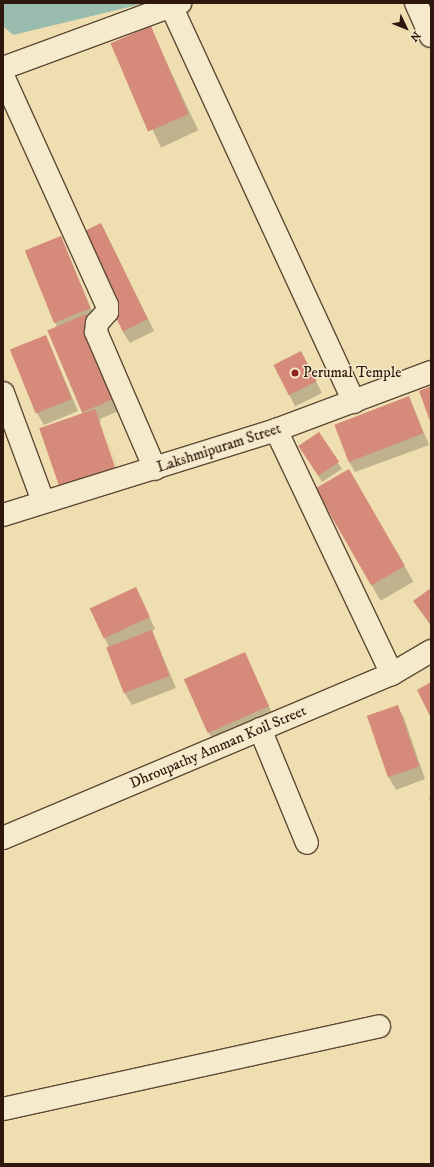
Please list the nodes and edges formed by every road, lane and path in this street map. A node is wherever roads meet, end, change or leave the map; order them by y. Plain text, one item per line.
1 (416, 3) edge
2 (176, 6) edge
3 (431, 36) edge
4 (3, 68) edge
5 (3, 76) edge
6 (431, 372) edge
7 (3, 393) edge
8 (354, 402) junction
9 (276, 430) junction
10 (155, 470) junction
11 (43, 501) junction
12 (3, 515) edge
13 (431, 651) edge
14 (392, 674) junction
15 (260, 729) junction
16 (3, 838) edge
17 (307, 843) dead end
18 (379, 1026) dead end
19 (3, 1109) edge

1 - 3 street
2 - 4 street
2 - 8 street
5 - 10 street
6 - 8 street, Lakshmipuram Street
7 - 11 street
8 - 9 street, Lakshmipuram Street
9 - 10 street, Lakshmipuram Street
9 - 14 street
10 - 11 street, Lakshmipuram Street
11 - 12 street, Lakshmipuram Street
13 - 14 street, Dhroupathy Amman Koil Street
14 - 15 street, Dhroupathy Amman Koil Street
15 - 16 street, Dhroupathy Amman Koil Street
15 - 17 street
18 - 19 street

